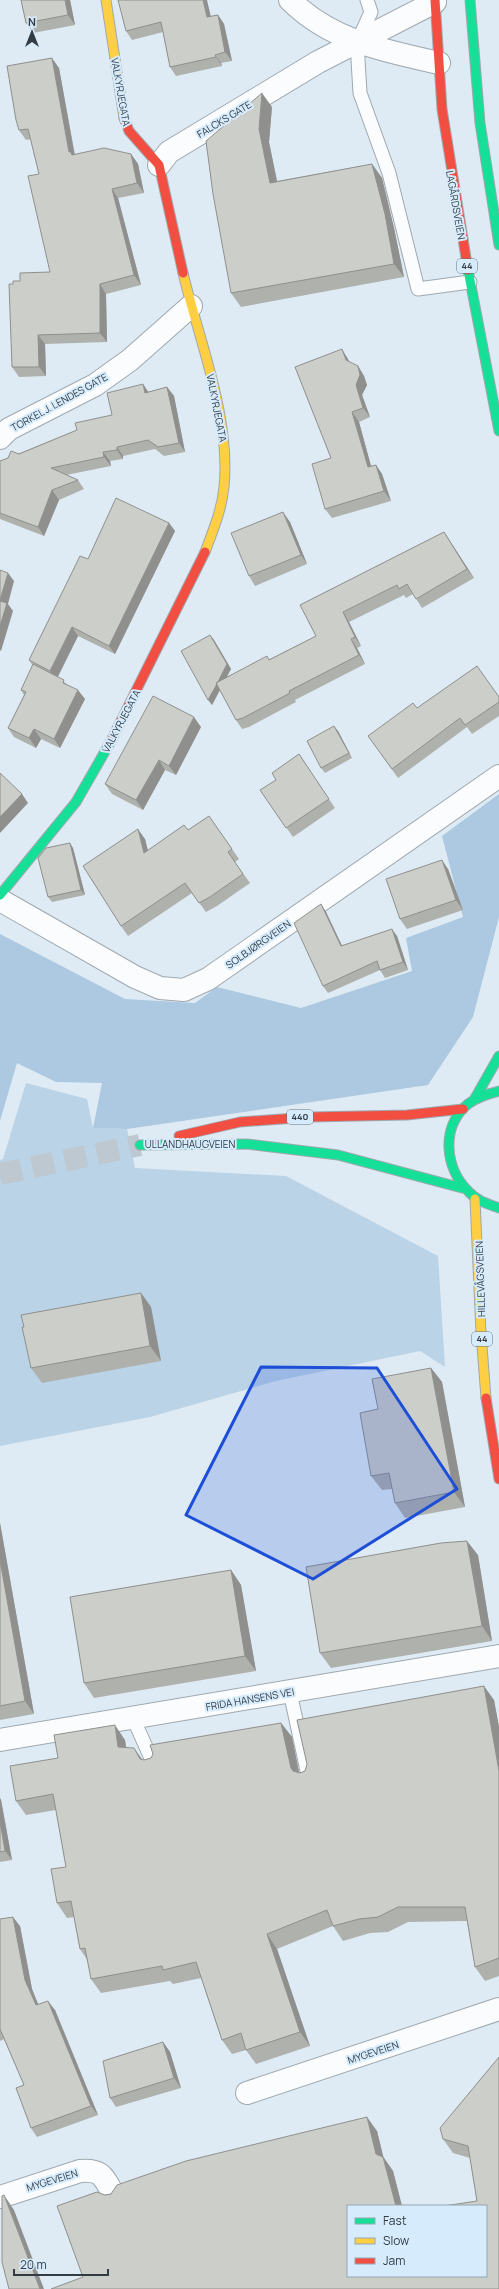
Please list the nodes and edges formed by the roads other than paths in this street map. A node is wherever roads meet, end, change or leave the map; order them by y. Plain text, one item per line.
1 (106, 0) edge
2 (290, 0) edge
3 (367, 0) edge
4 (470, 0) edge
5 (435, 1) edge
6 (357, 42) junction
7 (439, 63) junction
8 (159, 165) junction
9 (499, 245) edge
10 (470, 282) junction
11 (191, 306) junction
12 (499, 432) edge
13 (0, 438) edge
14 (499, 776) edge
15 (0, 895) edge
16 (0, 900) edge
17 (499, 1056) edge
18 (499, 1090) edge
19 (474, 1100) junction
20 (463, 1109) junction
21 (462, 1188) junction
22 (475, 1199) junction
23 (499, 1208) edge
24 (499, 1479) edge
25 (499, 1656) edge
26 (290, 1692) junction
27 (133, 1718) junction
28 (0, 1740) edge
29 (155, 1767) edge
30 (309, 1780) edge
31 (499, 2009) edge
32 (247, 2093) dead end
33 (0, 2197) edge
34 (115, 2197) edge

1 - 8 main road, VALKYRJEGATA
2 - 6 street
3 - 6 lane
4 - 9 main road
5 - 6 street, FALCKS GATE
5 - 7 main road, LAGÅRDSVEIEN / 44
6 - 7 street
6 - 8 street, FALCKS GATE
6 - 10 lane
7 - 10 main road, LAGÅRDSVEIEN / 44
8 - 11 main road, VALKYRJEGATA
10 - 12 main road, LAGÅRDSVEIEN / 44
11 - 13 street, TORKEL J. LENDES GATE
11 - 15 main road, VALKYRJEGATA
14 - 16 street, SOLBJØRGVEIEN
17 - 19 main road
18 - 19 main road
19 - 20 main road
20 - 21 main road
20 - 21 main road, ULLANDHAUGVEIEN / 440
21 - 22 main road
22 - 23 main road
22 - 24 main road, HILLEVÅGSVEIEN / 44
25 - 26 street, FRIDA HANSENS VEI
26 - 27 street, FRIDA HANSENS VEI
26 - 30 lane
27 - 28 street, FRIDA HANSENS VEI
27 - 29 lane
31 - 32 street, MYGEVEIEN
33 - 34 street, MYGEVEIEN

